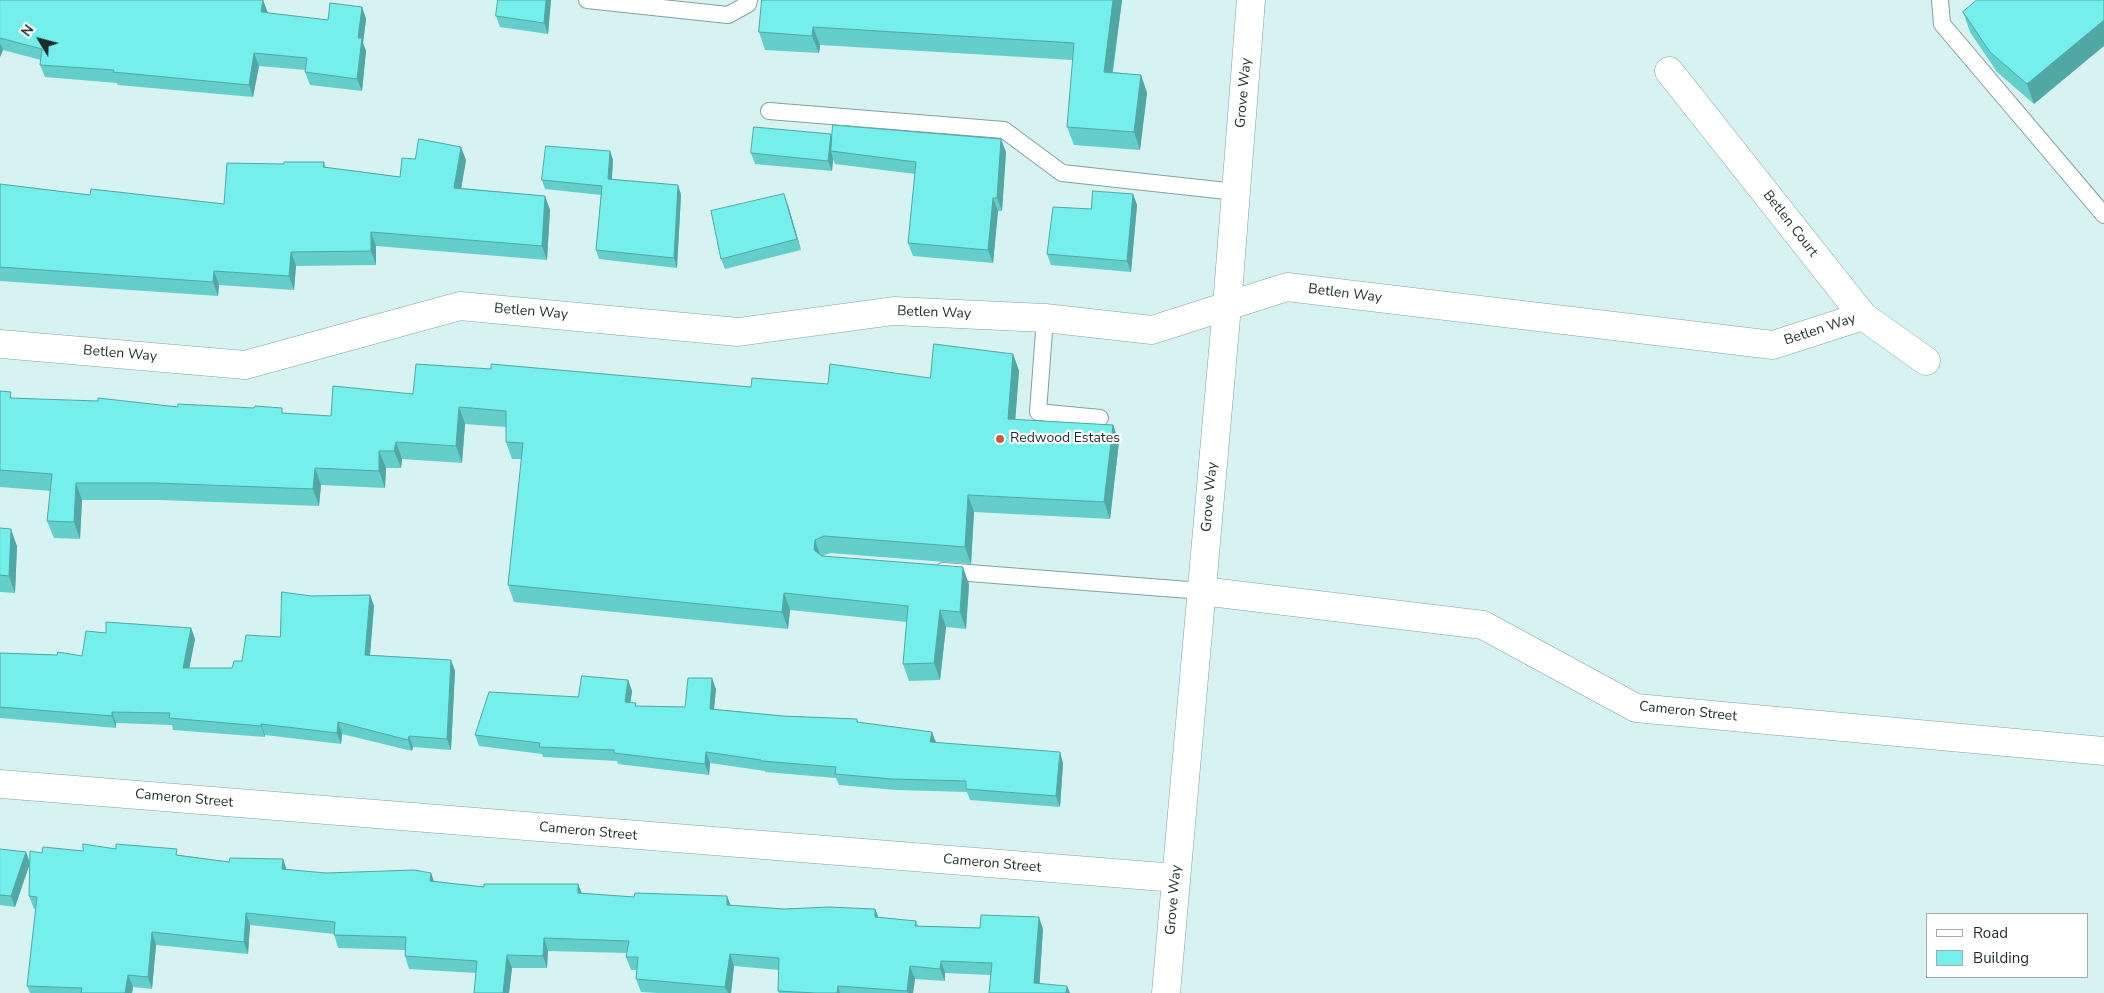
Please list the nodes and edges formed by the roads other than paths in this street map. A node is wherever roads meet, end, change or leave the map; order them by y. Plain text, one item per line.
1 (587, 0) edge
2 (749, 0) edge
3 (1251, 0) edge
4 (1940, 0) edge
5 (1669, 71) dead end
6 (769, 111) dead end
7 (1236, 192) junction
8 (2104, 215) edge
9 (1227, 306) junction
10 (1863, 316) junction
11 (1045, 318) junction
12 (0, 344) edge
13 (1926, 361) dead end
14 (1100, 418) dead end
15 (926, 570) edge
16 (1202, 591) junction
17 (2104, 751) edge
18 (0, 784) edge
19 (1176, 878) junction
20 (1166, 993) edge

1 - 2 lane
3 - 7 street, Grove Way
4 - 8 lane
5 - 10 street, Betlen Court
6 - 7 lane
7 - 9 street, Grove Way
9 - 10 street, Betlen Way
9 - 11 street, Betlen Way
9 - 16 street, Grove Way
10 - 13 street, Betlen Court
11 - 12 street, Betlen Way
11 - 14 lane
15 - 16 lane
16 - 17 street, Cameron Street
16 - 19 street, Grove Way
18 - 19 street, Cameron Street
19 - 20 street, Grove Way

